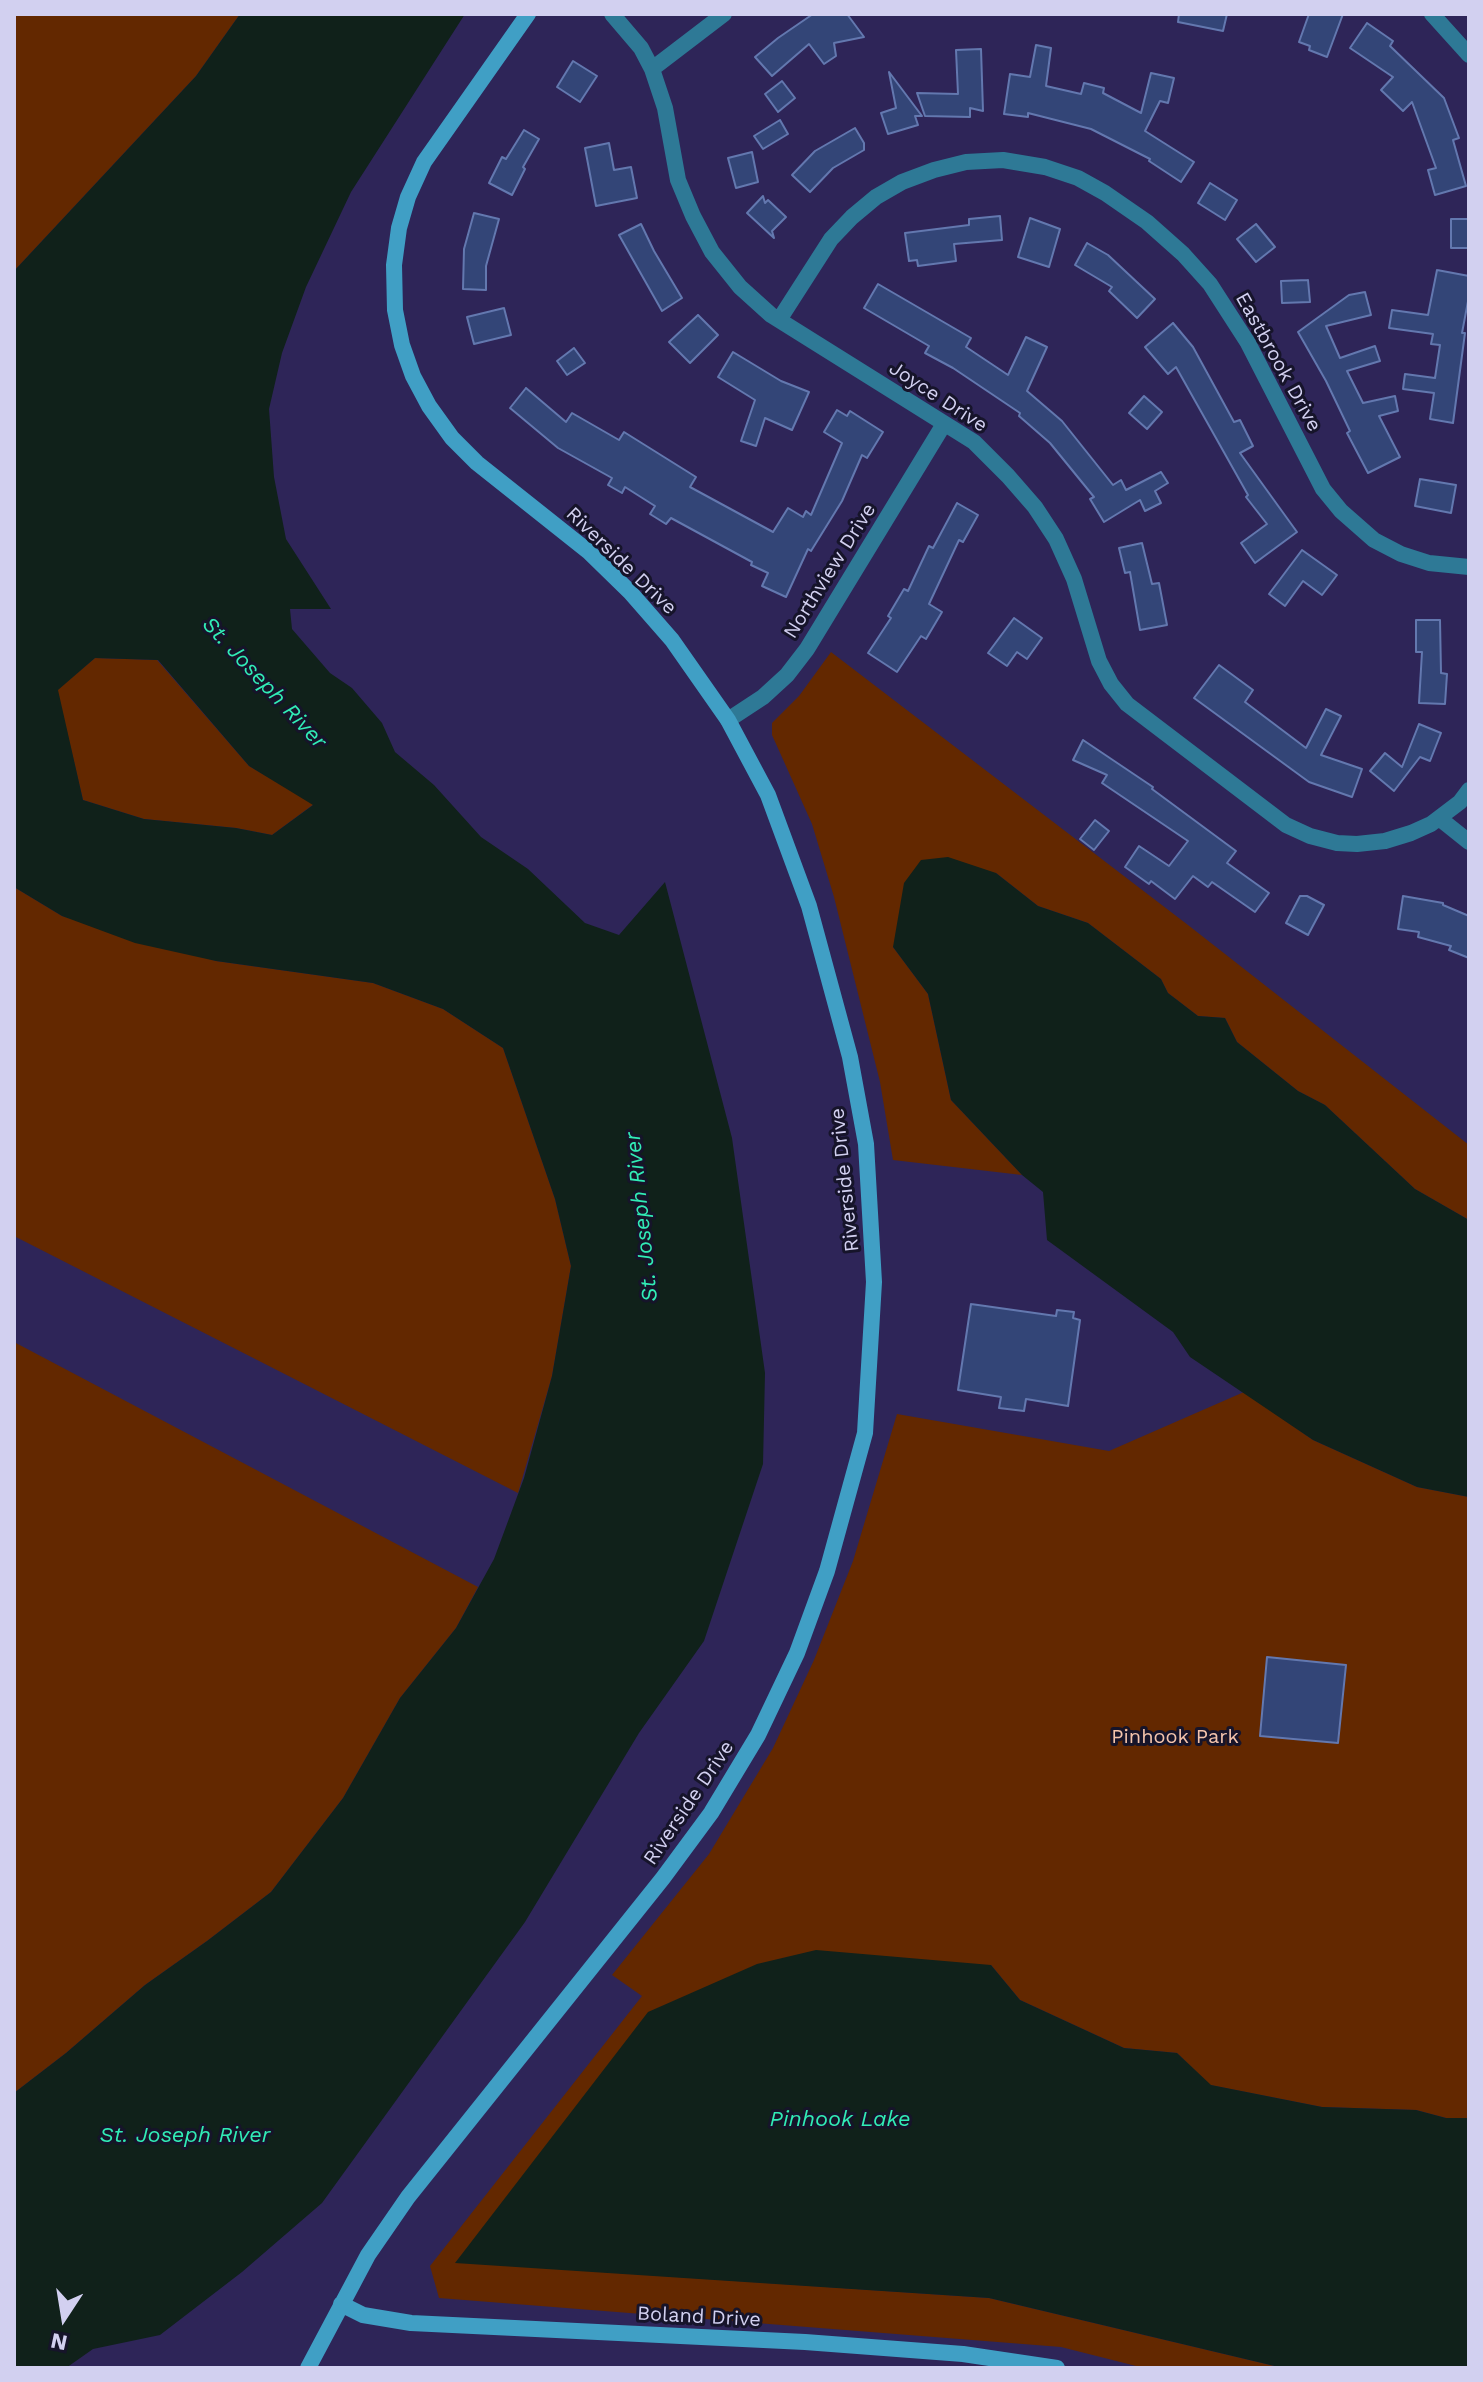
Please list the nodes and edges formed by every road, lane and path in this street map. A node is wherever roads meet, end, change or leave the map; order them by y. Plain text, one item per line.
1 (528, 14) edge
2 (612, 14) edge
3 (724, 14) edge
4 (1432, 14) edge
5 (1469, 55) edge
6 (652, 69) junction
7 (779, 320) junction
8 (944, 424) junction
9 (1469, 567) edge
10 (728, 720) junction
11 (1469, 790) edge
12 (1439, 818) junction
13 (1469, 842) edge
14 (341, 2304) junction
15 (308, 2368) edge
16 (1057, 2368) edge

1 - 10 street, Riverside Drive
2 - 6 street, Joyce Drive
3 - 6 street
4 - 5 street
6 - 7 street, Joyce Drive
7 - 8 street, Joyce Drive
7 - 9 street, Eastbrook Drive
8 - 10 street, Northview Drive
8 - 12 street, Joyce Drive
10 - 14 street, Riverside Drive
11 - 12 street, Joyce Drive
12 - 13 street
14 - 15 street, Riverside Drive
14 - 16 street, Boland Drive

